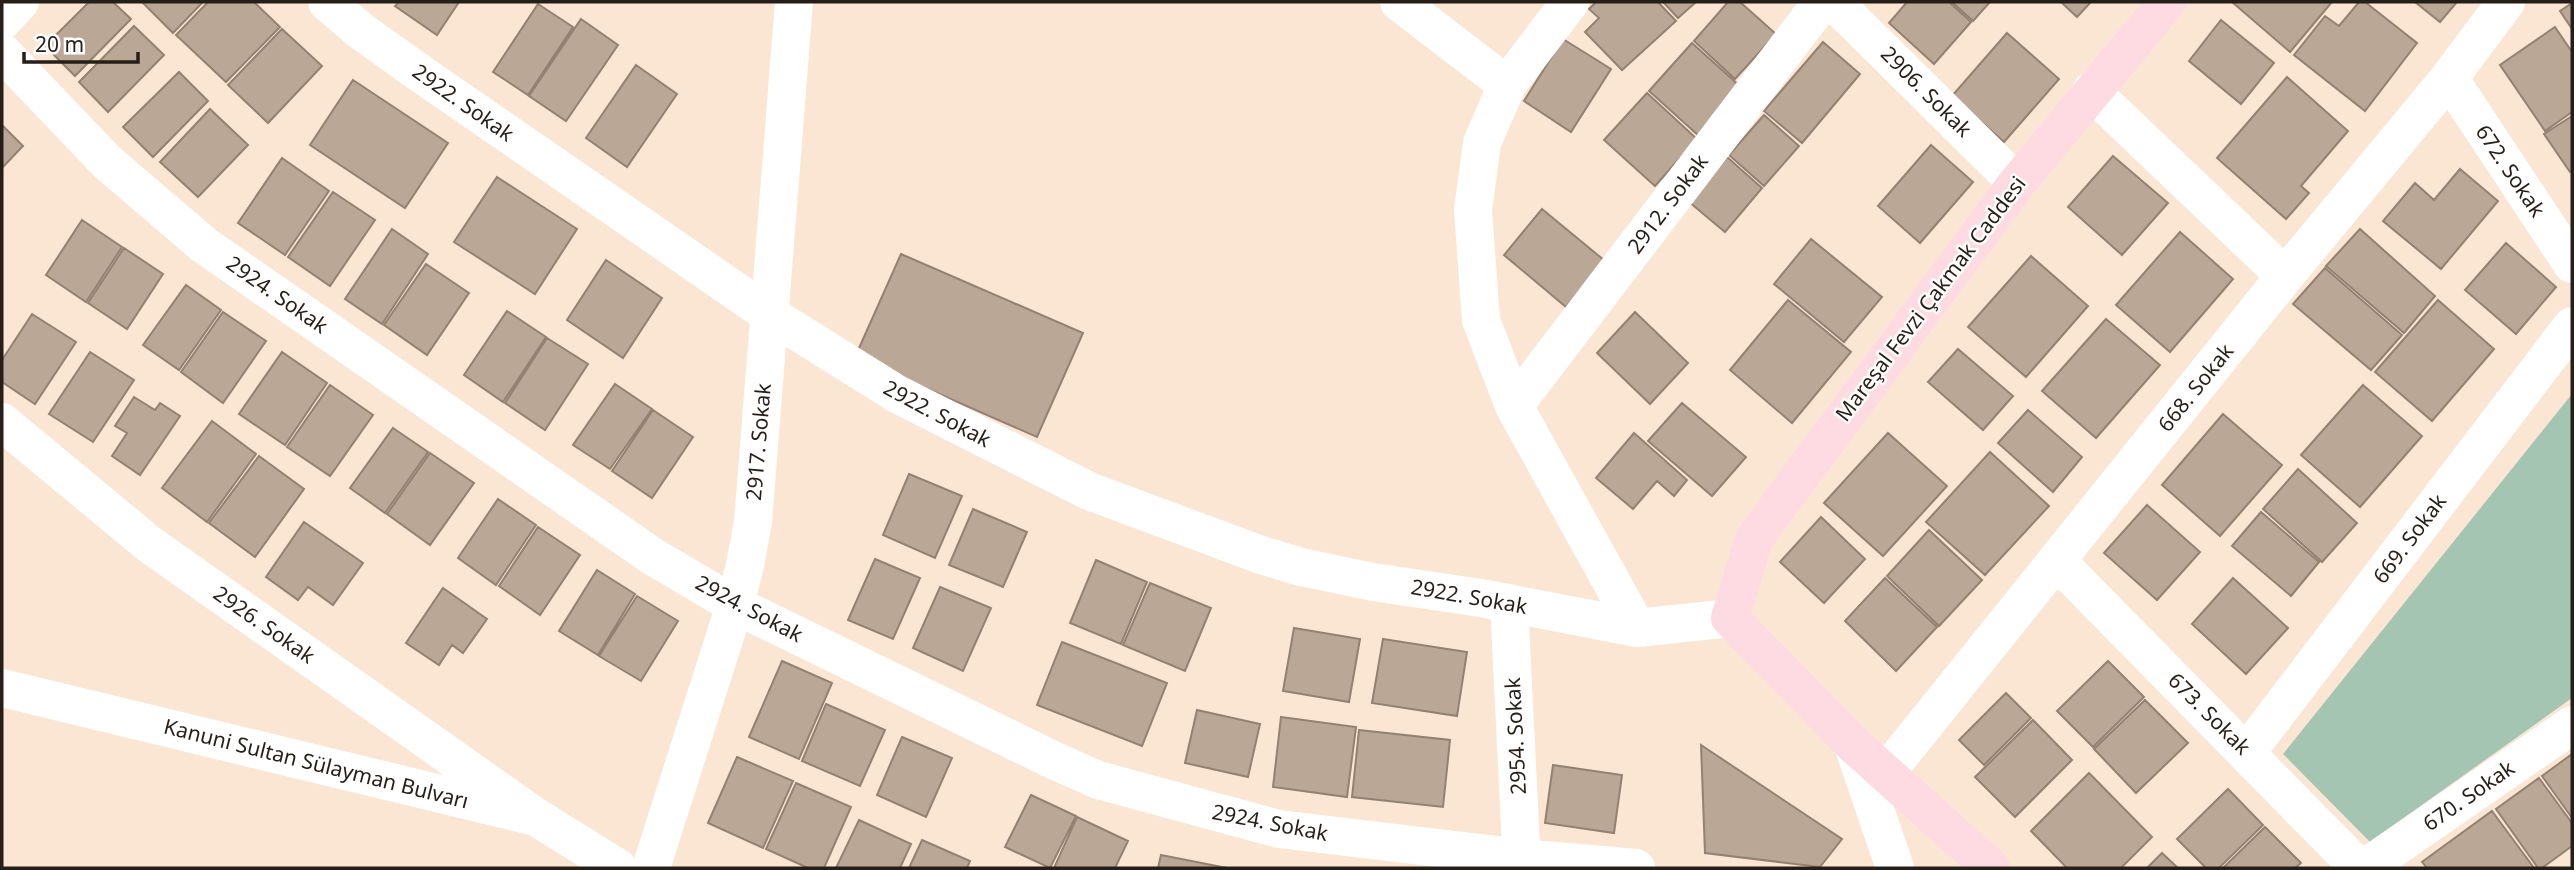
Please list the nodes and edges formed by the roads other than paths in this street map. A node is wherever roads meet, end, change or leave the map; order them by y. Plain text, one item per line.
1 (20, 2) edge
2 (327, 2) edge
3 (794, 2) edge
4 (1399, 2) edge
5 (1570, 2) edge
6 (1822, 2) edge
7 (1834, 2) edge
8 (2167, 2) edge
9 (2506, 2) edge
10 (2, 21) edge
11 (2, 52) edge
12 (2449, 78) junction
13 (1507, 85) junction
14 (2091, 91) junction
15 (2017, 183) junction
16 (2572, 264) edge
17 (2285, 276) junction
18 (769, 314) junction
19 (2572, 326) edge
20 (1514, 405) junction
21 (2, 422) edge
22 (2057, 561) junction
23 (1509, 603) junction
24 (735, 605) junction
25 (1730, 618) junction
26 (1637, 628) junction
27 (2, 688) edge
28 (2572, 725) edge
29 (1853, 744) junction
30 (2247, 752) junction
31 (1885, 774) junction
32 (537, 817) junction
33 (1522, 863) edge
34 (618, 868) edge
35 (651, 868) edge
36 (1636, 868) edge
37 (1895, 868) edge
38 (1991, 868) edge
39 (2359, 868) edge
40 (2365, 868) edge

1 - 10 street
2 - 18 street, 2922. Sokak
3 - 18 street, 2917. Sokak
4 - 13 street
5 - 13 street
6 - 20 street, 2912. Sokak
7 - 15 street, 2906. Sokak
8 - 14 main road, Mareşal Fevzi Çakmak Caddesi
9 - 12 street, 668. Sokak
11 - 24 street, 2924. Sokak
12 - 16 street, 672. Sokak
12 - 17 street, 668. Sokak
13 - 20 street
14 - 15 main road, Mareşal Fevzi Çakmak Caddesi
14 - 17 street
15 - 25 main road, Mareşal Fevzi Çakmak Caddesi
17 - 22 street, 668. Sokak
18 - 23 street, 2922. Sokak
18 - 24 street, 2917. Sokak
19 - 30 street, 669. Sokak
20 - 26 street
21 - 32 street, 2926. Sokak
22 - 30 street, 673. Sokak
22 - 31 street, 668. Sokak
23 - 26 street, 2922. Sokak
23 - 33 street, 2954. Sokak
24 - 33 street, 2924. Sokak
24 - 35 street, 2917. Sokak
25 - 26 street
25 - 29 main road
27 - 32 street, Kanuni Sultan Sülayman Bulvarı
28 - 40 street, 670. Sokak
29 - 31 main road
29 - 37 street
30 - 39 street, 673. Sokak
31 - 38 main road
32 - 34 street, Kanuni Sultan Sülayman Bulvarı
33 - 36 street, 2924. Sokak

